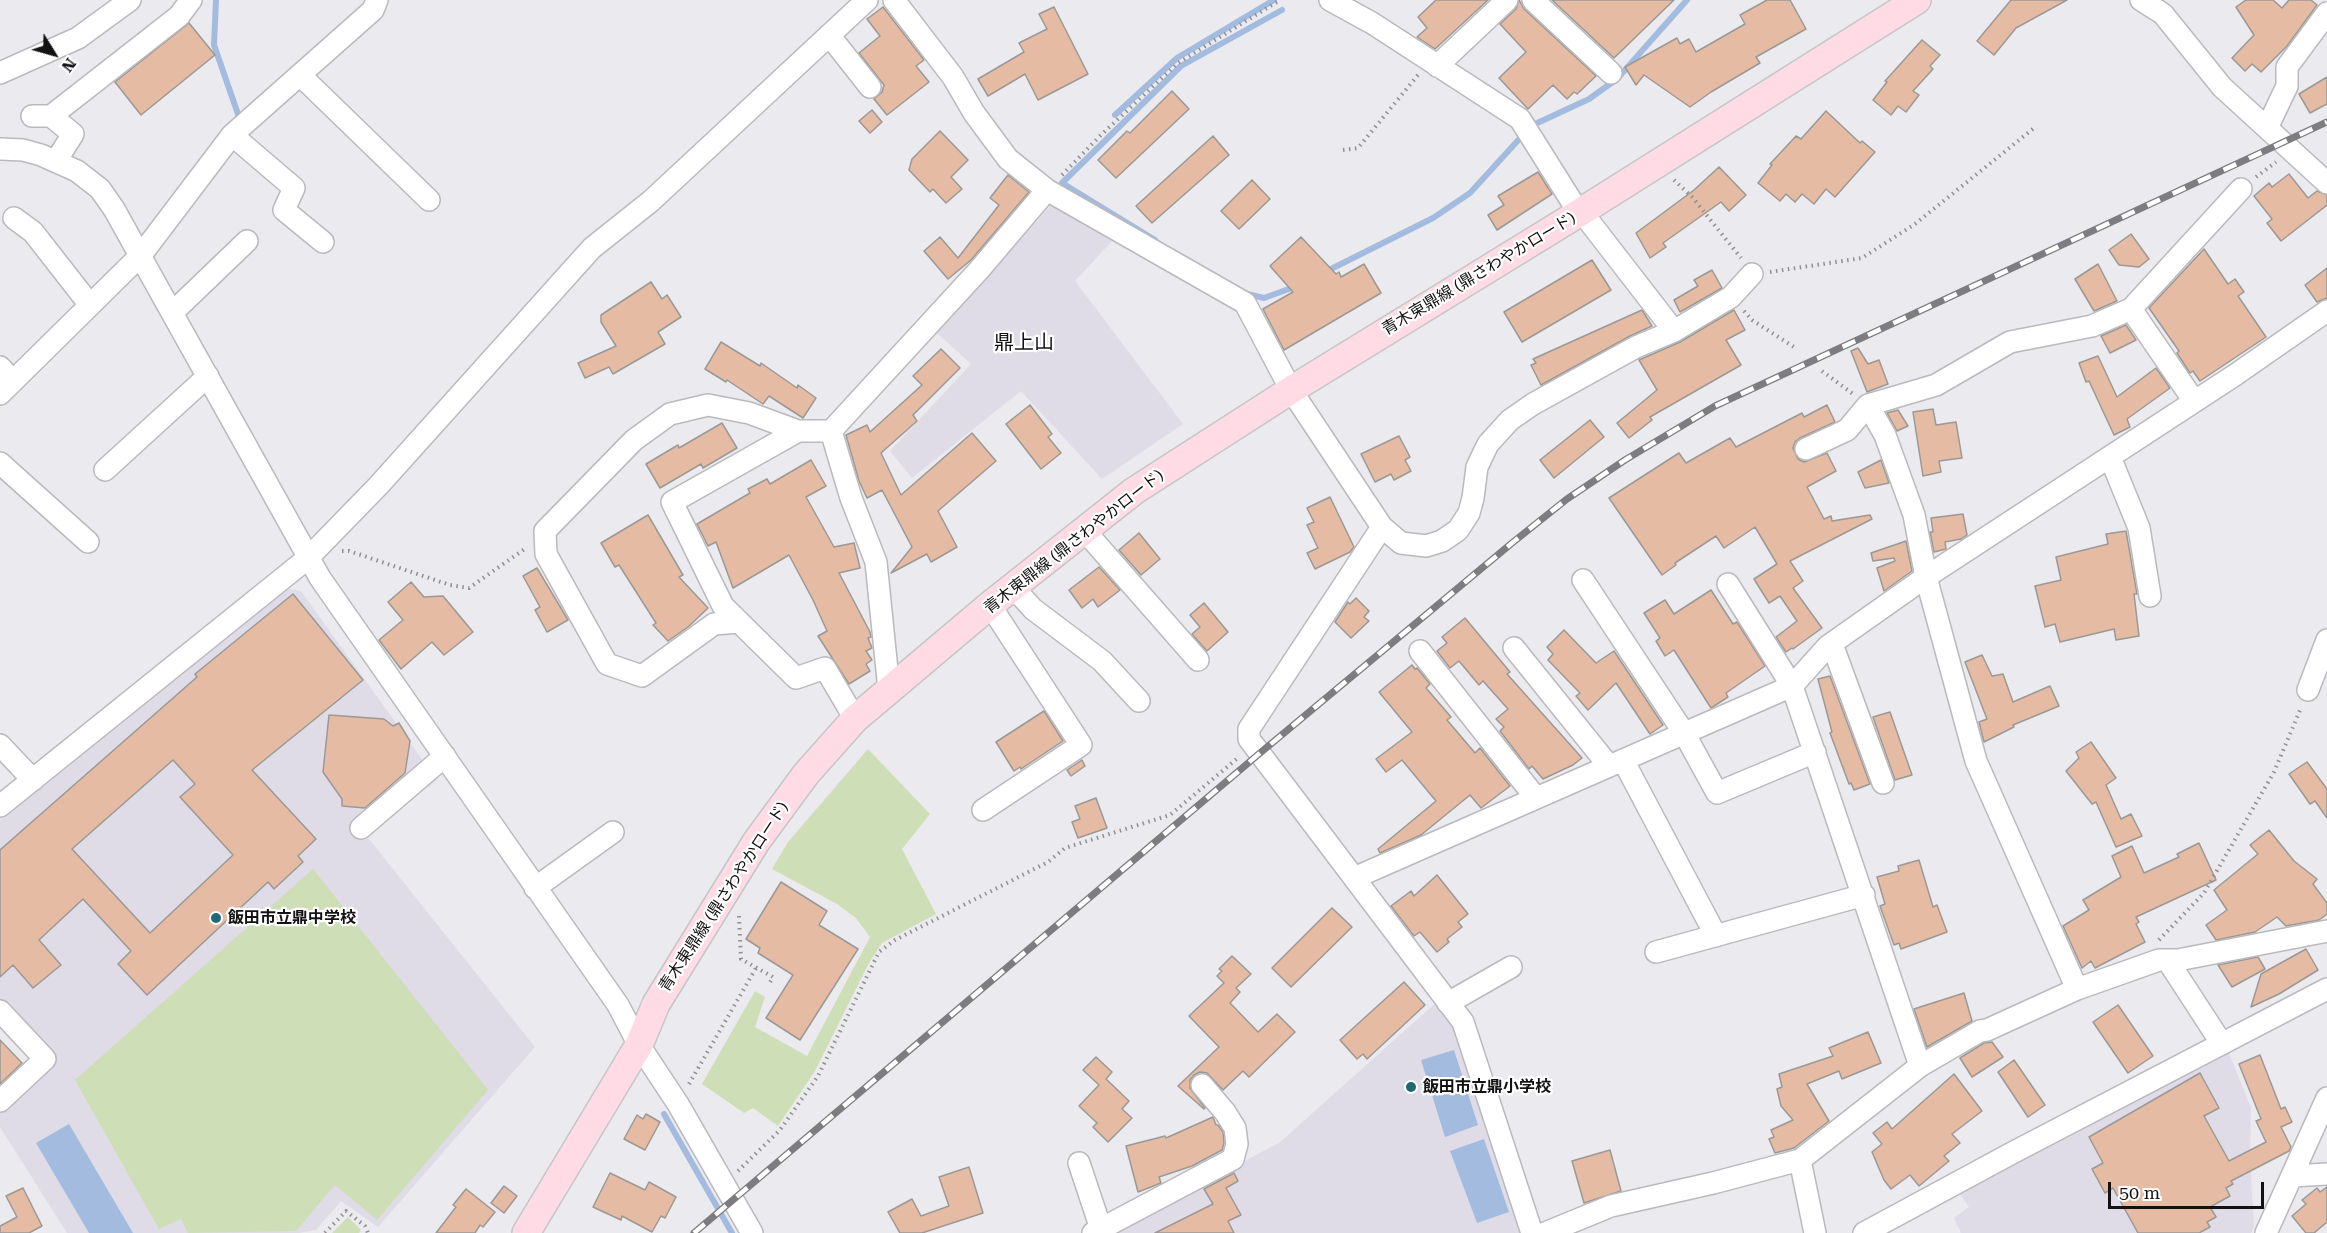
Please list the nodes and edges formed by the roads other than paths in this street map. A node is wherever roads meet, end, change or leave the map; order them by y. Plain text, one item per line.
1 (130, 0) edge
2 (191, 0) edge
3 (377, 0) edge
4 (867, 0) edge
5 (894, 0) edge
6 (1330, 0) edge
7 (1507, 0) edge
8 (1533, 0) edge
9 (1917, 0) edge
10 (2141, 0) edge
11 (2327, 13) edge
12 (829, 35) junction
13 (1433, 63) junction
14 (0, 73) edge
15 (1611, 73) dead end
16 (300, 75) junction
17 (870, 87) dead end
18 (2267, 128) junction
19 (232, 135) junction
20 (0, 149) edge
21 (56, 161) junction
22 (2327, 183) edge
23 (2241, 189) road end
24 (1047, 190) junction
25 (429, 200) dead end
26 (1583, 216) junction
27 (14, 218) dead end
28 (247, 241) dead end
29 (323, 242) dead end
30 (141, 255) junction
31 (1752, 274) road end
32 (90, 305) junction
33 (2131, 309) junction
34 (2327, 311) edge
35 (172, 313) junction
36 (1674, 331) junction
37 (208, 376) junction
38 (4, 380) edge
39 (1291, 390) junction
40 (2194, 401) junction
41 (1868, 405) junction
42 (831, 430) junction
43 (798, 431) junction
44 (1806, 449) dead end
45 (2110, 457) junction
46 (0, 463) edge
47 (105, 470) dead end
48 (1382, 527) junction
49 (1084, 530) junction
50 (88, 542) dead end
51 (308, 558) junction
52 (1926, 577) junction
53 (1583, 580) dead end
54 (1728, 584) dead end
55 (1013, 587) junction
56 (2150, 596) dead end
57 (990, 605) junction
58 (739, 622) junction
59 (2327, 640) edge
60 (1832, 644) junction
61 (1514, 648) dead end
62 (1419, 651) dead end
63 (1198, 660) dead end
64 (1792, 686) junction
65 (889, 690) junction
66 (2308, 690) road end
67 (1139, 701) dead end
68 (855, 719) junction
69 (1684, 733) junction
70 (0, 745) edge
71 (1815, 752) junction
72 (445, 756) junction
73 (1616, 763) junction
74 (33, 780) junction
75 (1883, 783) dead end
76 (1536, 798) junction
77 (0, 806) edge
78 (983, 810) dead end
79 (361, 828) dead end
80 (613, 832) dead end
81 (1354, 878) junction
82 (535, 888) junction
83 (1864, 895) junction
84 (2327, 931) edge
85 (1716, 936) junction
86 (1656, 952) dead end
87 (2164, 960) junction
88 (1511, 968) dead end
89 (2077, 989) junction
90 (2327, 989) edge
91 (1448, 1003) junction
92 (0, 1011) edge
93 (2222, 1044) junction
94 (639, 1045) junction
95 (1920, 1066) junction
96 (1202, 1085) dead end
97 (2327, 1098) edge
98 (0, 1101) edge
99 (1800, 1160) junction
100 (1079, 1163) dead end
101 (2327, 1174) edge
102 (2292, 1176) junction
103 (1097, 1231) edge
104 (526, 1233) edge
105 (752, 1233) edge
106 (1532, 1233) edge
107 (1545, 1233) edge
108 (1815, 1233) edge
109 (1864, 1233) edge
110 (2265, 1233) edge

1 - 14 street
2 - 21 street
3 - 16 street
4 - 12 street
5 - 24 street
6 - 13 street
7 - 13 street
8 - 15 street
9 - 26 main road, 青木東鼎線 (鼎さわやかロード)
10 - 18 street
11 - 18 street
12 - 17 street
12 - 51 street
13 - 26 street
16 - 19 street
16 - 25 street
18 - 22 street
19 - 29 street
19 - 30 street
20 - 21 street
21 - 30 street
23 - 33 street
24 - 39 street
24 - 42 street
26 - 36 street
26 - 39 main road, 青木東鼎線 (鼎さわやかロード)
27 - 32 street
28 - 35 street
30 - 32 street
30 - 35 street
31 - 36 street
32 - 38 street
33 - 40 street
33 - 41 street
34 - 40 street
35 - 37 street
36 - 48 street
37 - 47 street
37 - 51 street
39 - 48 street
39 - 49 main road, 青木東鼎線 (鼎さわやかロード)
40 - 45 street
41 - 44 street
41 - 52 street
42 - 43 street
42 - 65 street
43 - 58 street
43 - 58 street
45 - 52 street
45 - 56 street
46 - 50 street
48 - 81 street
49 - 55 main road, 青木東鼎線 (鼎さわやかロード)
49 - 63 street
51 - 72 street
51 - 74 street
52 - 60 street
52 - 89 street
53 - 69 street
54 - 64 street
55 - 57 main road, 青木東鼎線 (鼎さわやかロード)
55 - 67 street
57 - 65 main road, 青木東鼎線 (鼎さわやかロード)
57 - 78 street
58 - 68 street
59 - 66 street
60 - 64 street
60 - 75 street
61 - 73 street
62 - 76 street
64 - 69 street
64 - 71 street
65 - 68 main road, 青木東鼎線 (鼎さわやかロード)
68 - 94 main road, 青木東鼎線 (鼎さわやかロード)
69 - 71 street
69 - 73 street
70 - 74 street
71 - 83 street
72 - 79 street
72 - 82 street
73 - 76 street
73 - 85 street
74 - 77 street
76 - 81 street
80 - 82 street
81 - 91 street
82 - 94 street
83 - 85 street
83 - 95 street
84 - 87 street
85 - 86 street
87 - 89 street
87 - 93 street
88 - 91 street
89 - 95 street
90 - 93 street
91 - 106 street
92 - 98 street
93 - 109 street
94 - 104 main road, 青木東鼎線 (鼎さわやかロード)
94 - 105 street
95 - 99 street
96 - 103 street
97 - 102 street
99 - 107 street
99 - 108 street
100 - 103 street
101 - 102 street
102 - 110 street

